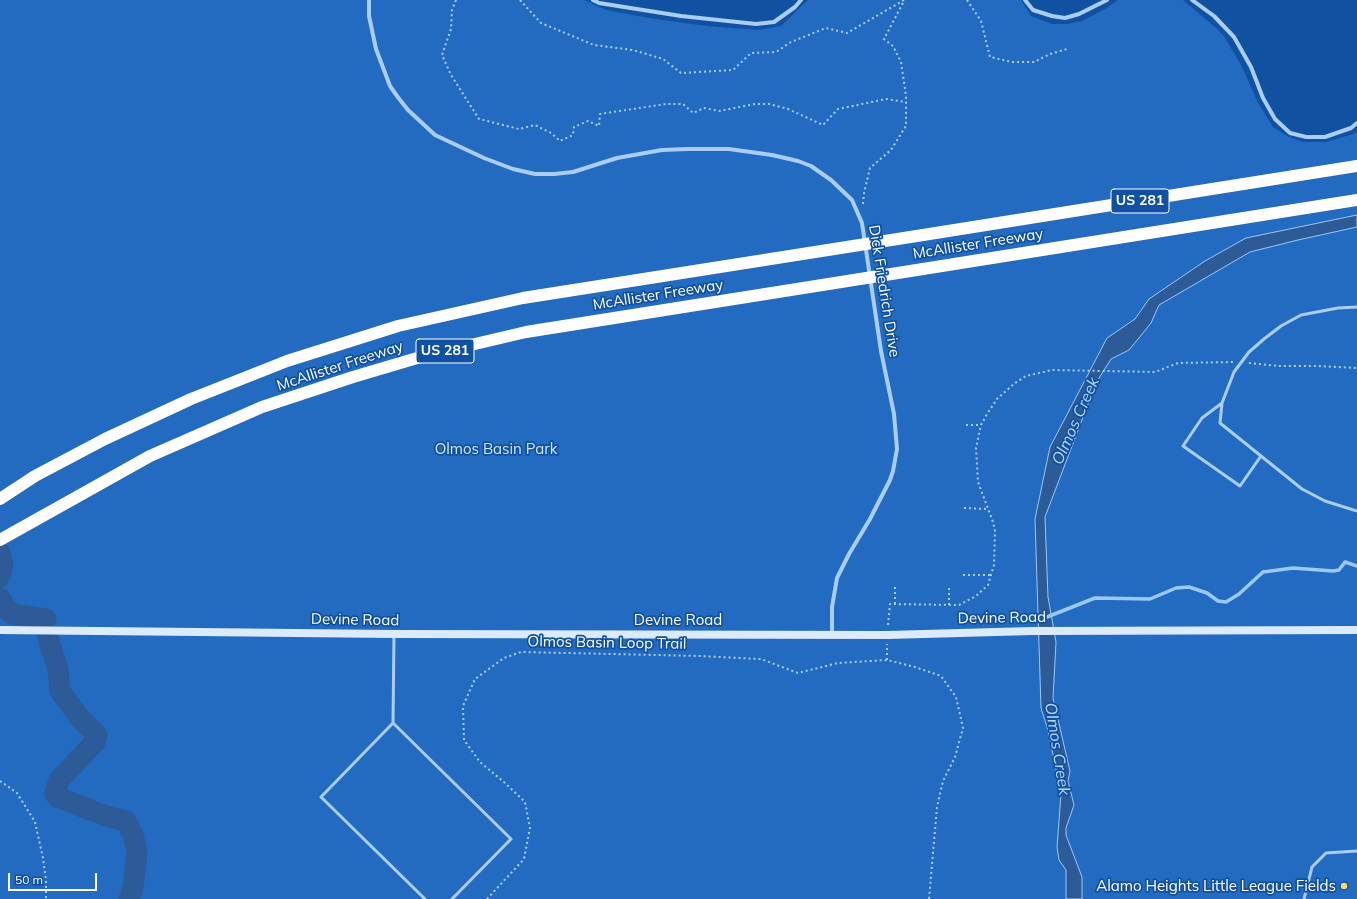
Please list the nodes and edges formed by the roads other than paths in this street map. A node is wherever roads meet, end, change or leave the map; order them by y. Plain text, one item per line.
1 (369, 0) edge
2 (593, 0) edge
3 (801, 0) edge
4 (1025, 0) edge
5 (1107, 0) edge
6 (1192, 0) edge
7 (1357, 123) edge
8 (1357, 166) edge
9 (1357, 200) edge
10 (1357, 307) edge
11 (1222, 403) junction
12 (1261, 456) junction
13 (0, 499) edge
14 (1357, 511) edge
15 (0, 540) edge
16 (0, 630) edge
17 (1357, 630) edge
18 (394, 634) junction
19 (832, 634) junction
20 (393, 723) junction
21 (1357, 851) edge
22 (425, 899) edge
23 (452, 899) edge
24 (1304, 899) edge

1 - 19 street, Dick Friedrich Drive
2 - 3 street
4 - 5 street
6 - 7 street
8 - 13 highway, McAllister Freeway / US 281, bridge
9 - 15 highway, McAllister Freeway / US 281, bridge
10 - 11 lane
11 - 12 lane
11 - 12 lane
12 - 14 lane
16 - 18 street, Devine Road
17 - 19 street, Devine Road
18 - 19 street, Devine Road
18 - 20 lane
20 - 22 lane
20 - 23 lane
21 - 24 lane

